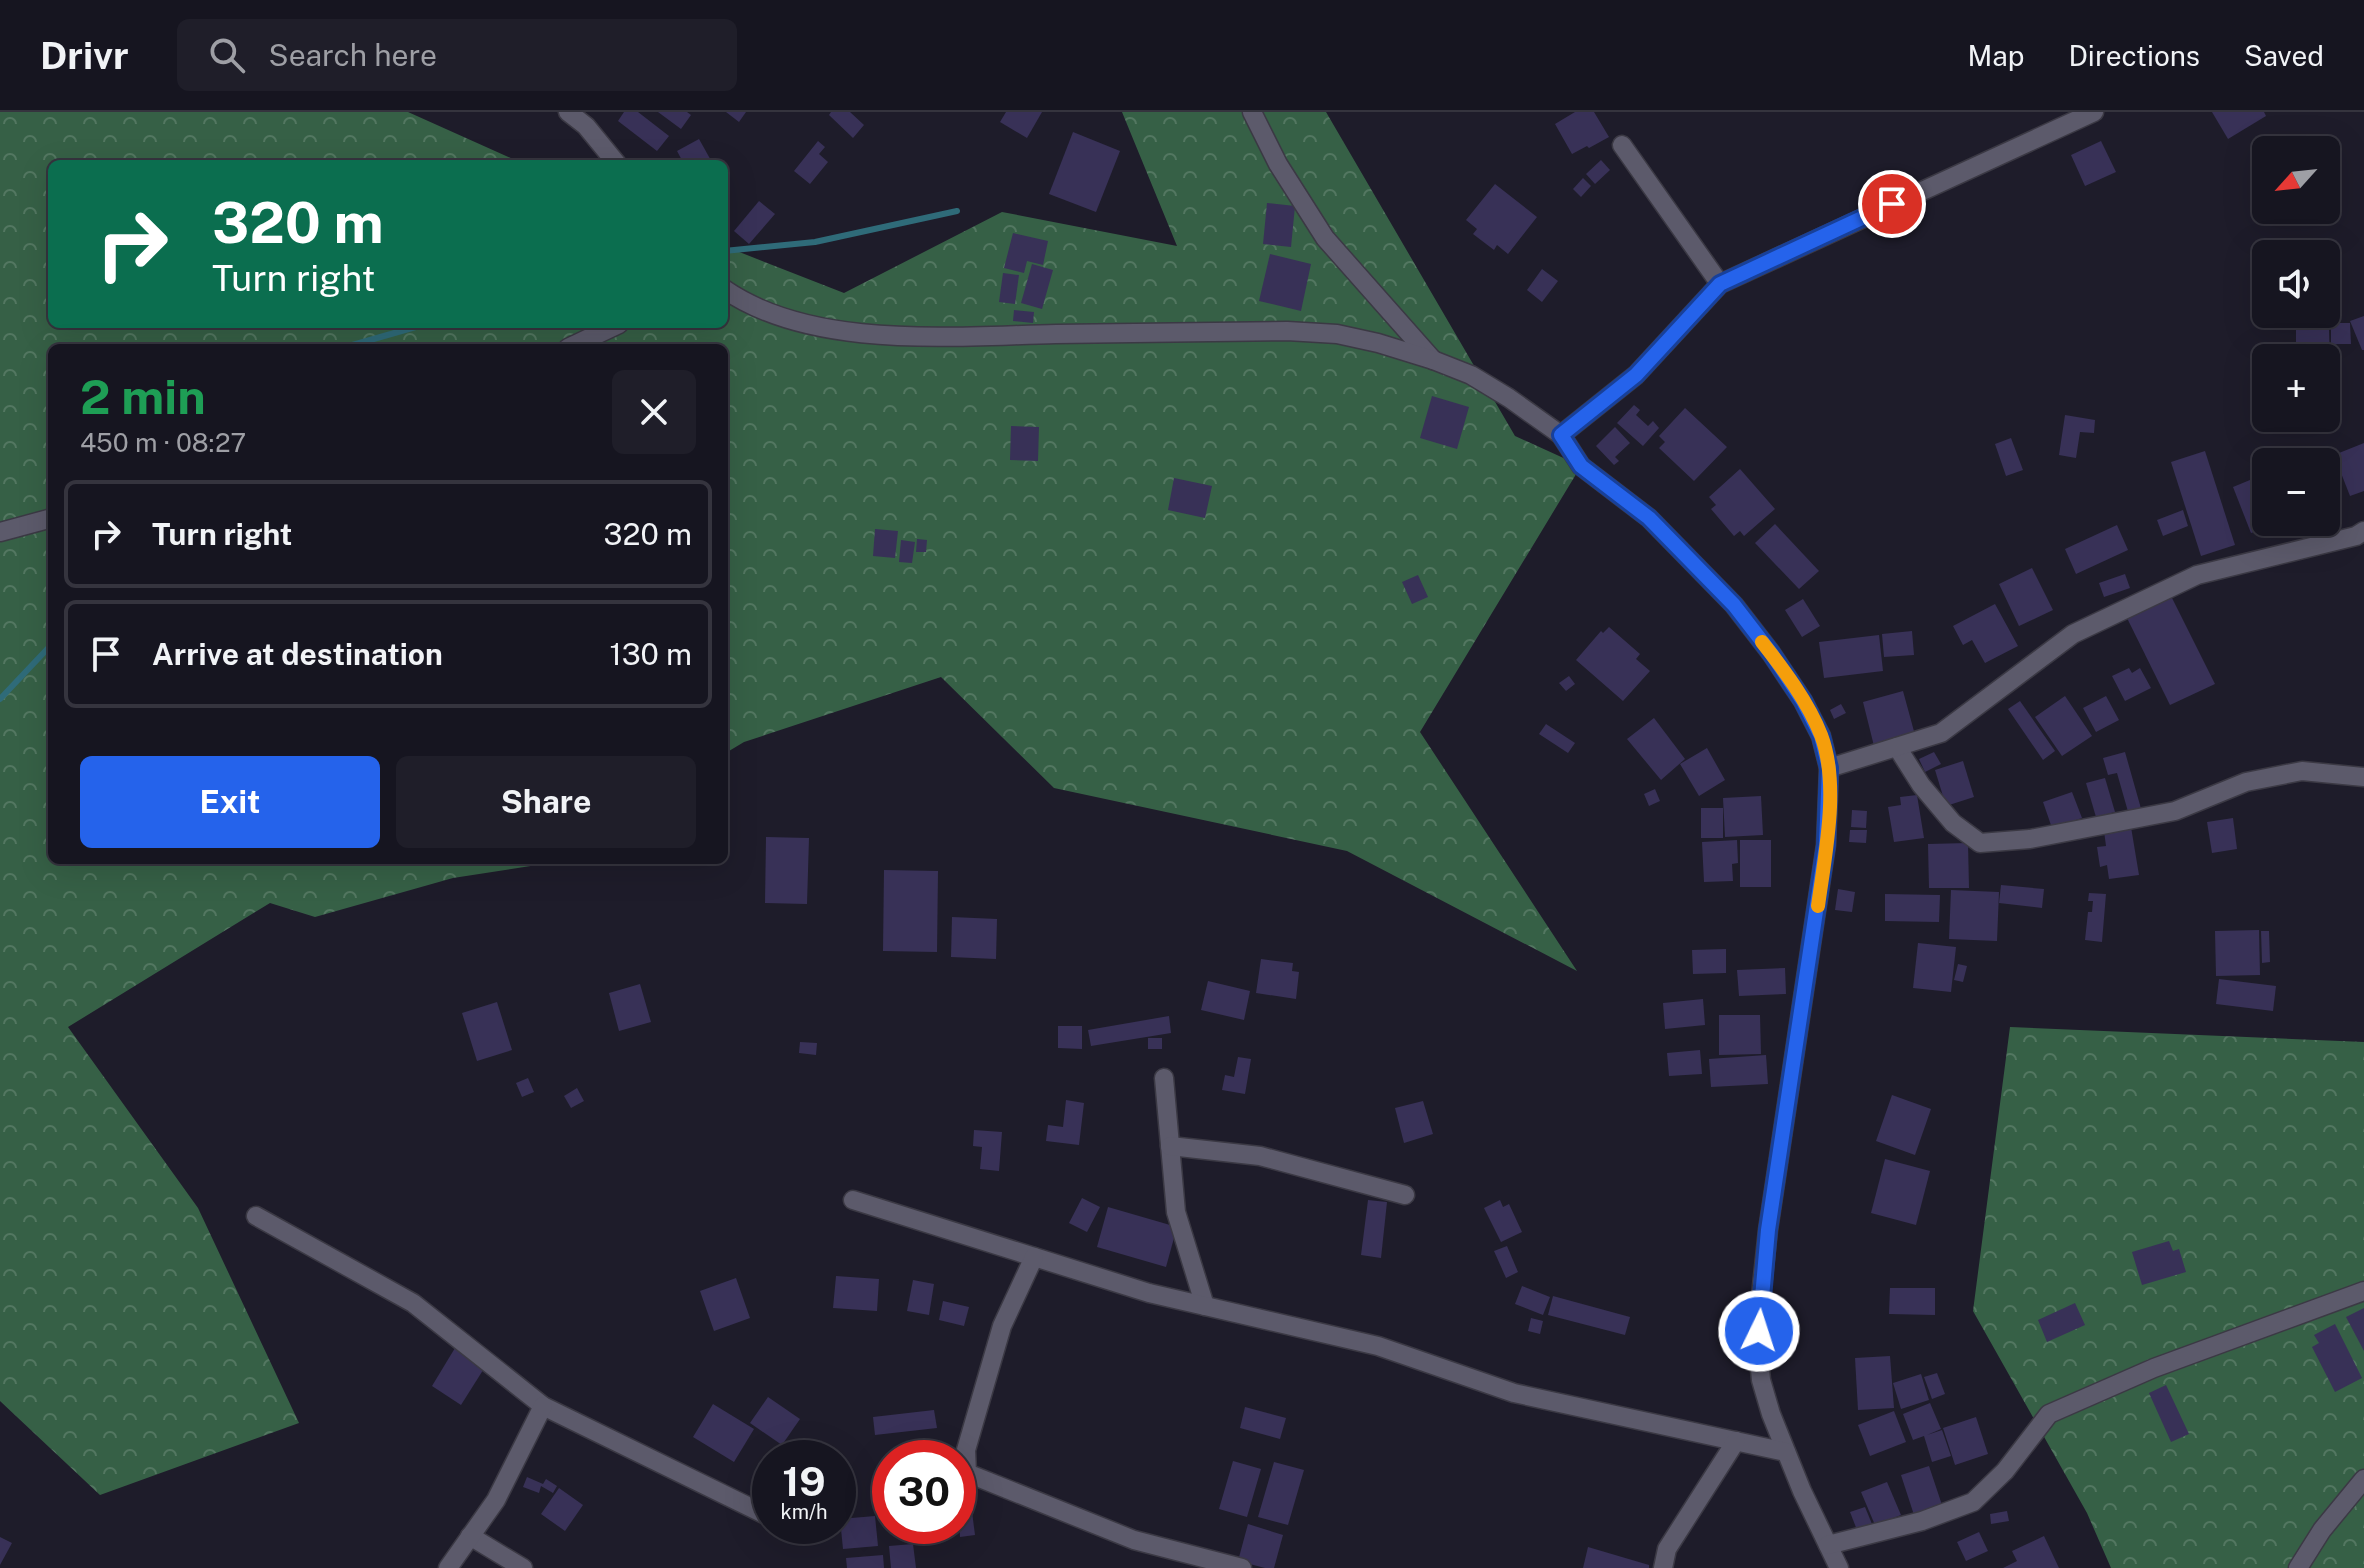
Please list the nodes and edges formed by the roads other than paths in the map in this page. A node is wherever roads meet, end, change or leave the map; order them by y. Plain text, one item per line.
1 (568, 112) edge
2 (1252, 112) edge
3 (2094, 112) edge
4 (1622, 145) dead end
5 (614, 160) edge
6 (1720, 284) junction
7 (728, 291) edge
8 (610, 328) edge
9 (576, 344) edge
10 (1433, 360) junction
11 (1561, 435) junction
12 (48, 519) edge
13 (2364, 531) edge
14 (0, 532) edge
15 (1897, 747) junction
16 (1829, 768) junction
17 (2364, 777) edge
18 (1164, 1078) dead end
19 (1170, 1146) junction
20 (1405, 1195) dead end
21 (853, 1200) dead end
22 (256, 1216) dead end
23 (1034, 1257) junction
24 (2364, 1291) edge
25 (1205, 1306) junction
26 (543, 1406) junction
27 (1736, 1441) junction
28 (1786, 1452) junction
29 (2364, 1479) edge
30 (752, 1508) edge
31 (470, 1536) junction
32 (1828, 1545) junction
33 (448, 1568) edge
34 (523, 1568) edge
35 (1242, 1568) edge
36 (1663, 1568) edge
37 (1839, 1568) edge
38 (2298, 1568) edge

1 - 5 street
2 - 10 street
3 - 6 street
4 - 6 street
6 - 11 street
7 - 10 street
8 - 9 street
10 - 11 street
11 - 16 street
12 - 14 street
13 - 15 street
15 - 16 street
15 - 17 street
16 - 28 street
18 - 19 street
19 - 20 street
19 - 25 street
21 - 23 street
22 - 26 street
23 - 25 street
23 - 35 street
24 - 32 street
25 - 27 street
26 - 30 street
26 - 31 street
27 - 28 street
27 - 36 street
28 - 32 street
29 - 38 street
31 - 33 street
31 - 34 street
32 - 37 street

